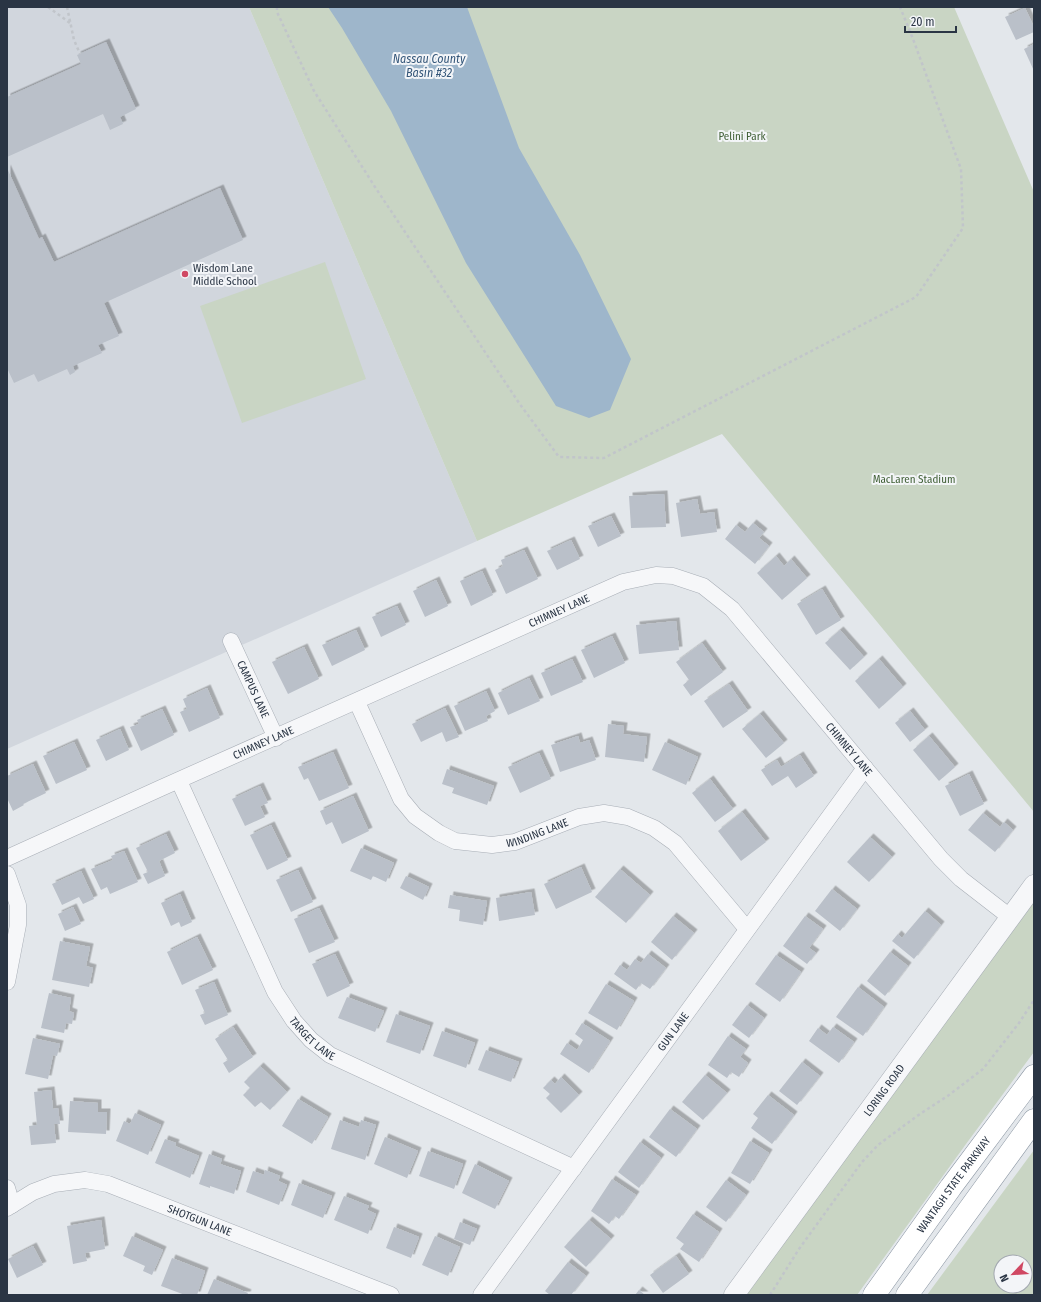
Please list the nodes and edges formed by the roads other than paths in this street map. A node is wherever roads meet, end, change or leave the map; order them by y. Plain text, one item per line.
1 (232, 641) dead end
2 (357, 702) junction
3 (276, 738) junction
4 (865, 768) junction
5 (179, 781) junction
6 (7, 858) edge
7 (7, 874) edge
8 (1034, 885) edge
9 (1010, 917) junction
10 (747, 929) junction
11 (7, 982) edge
12 (1034, 1076) edge
13 (1034, 1120) edge
14 (574, 1168) junction
15 (7, 1188) edge
16 (10, 1207) edge
17 (391, 1295) edge
18 (481, 1295) edge
19 (734, 1295) edge
20 (874, 1295) edge
21 (907, 1295) edge

1 - 3 street, CAMPUS LANE
2 - 3 street, CHIMNEY LANE
2 - 4 street, CHIMNEY LANE
2 - 10 street, WINDING LANE
3 - 5 street, CHIMNEY LANE
4 - 9 street, CHIMNEY LANE
4 - 10 street, GUN LANE
5 - 6 street, CHIMNEY LANE
5 - 14 street, TARGET LANE
7 - 11 street
8 - 9 street, LORING ROAD
9 - 19 street, LORING ROAD
10 - 14 street, GUN LANE
12 - 20 highway, WANTAGH STATE PARKWAY
13 - 21 highway
14 - 18 street, GUN LANE
15 - 16 street
16 - 17 street, SHOTGUN LANE

